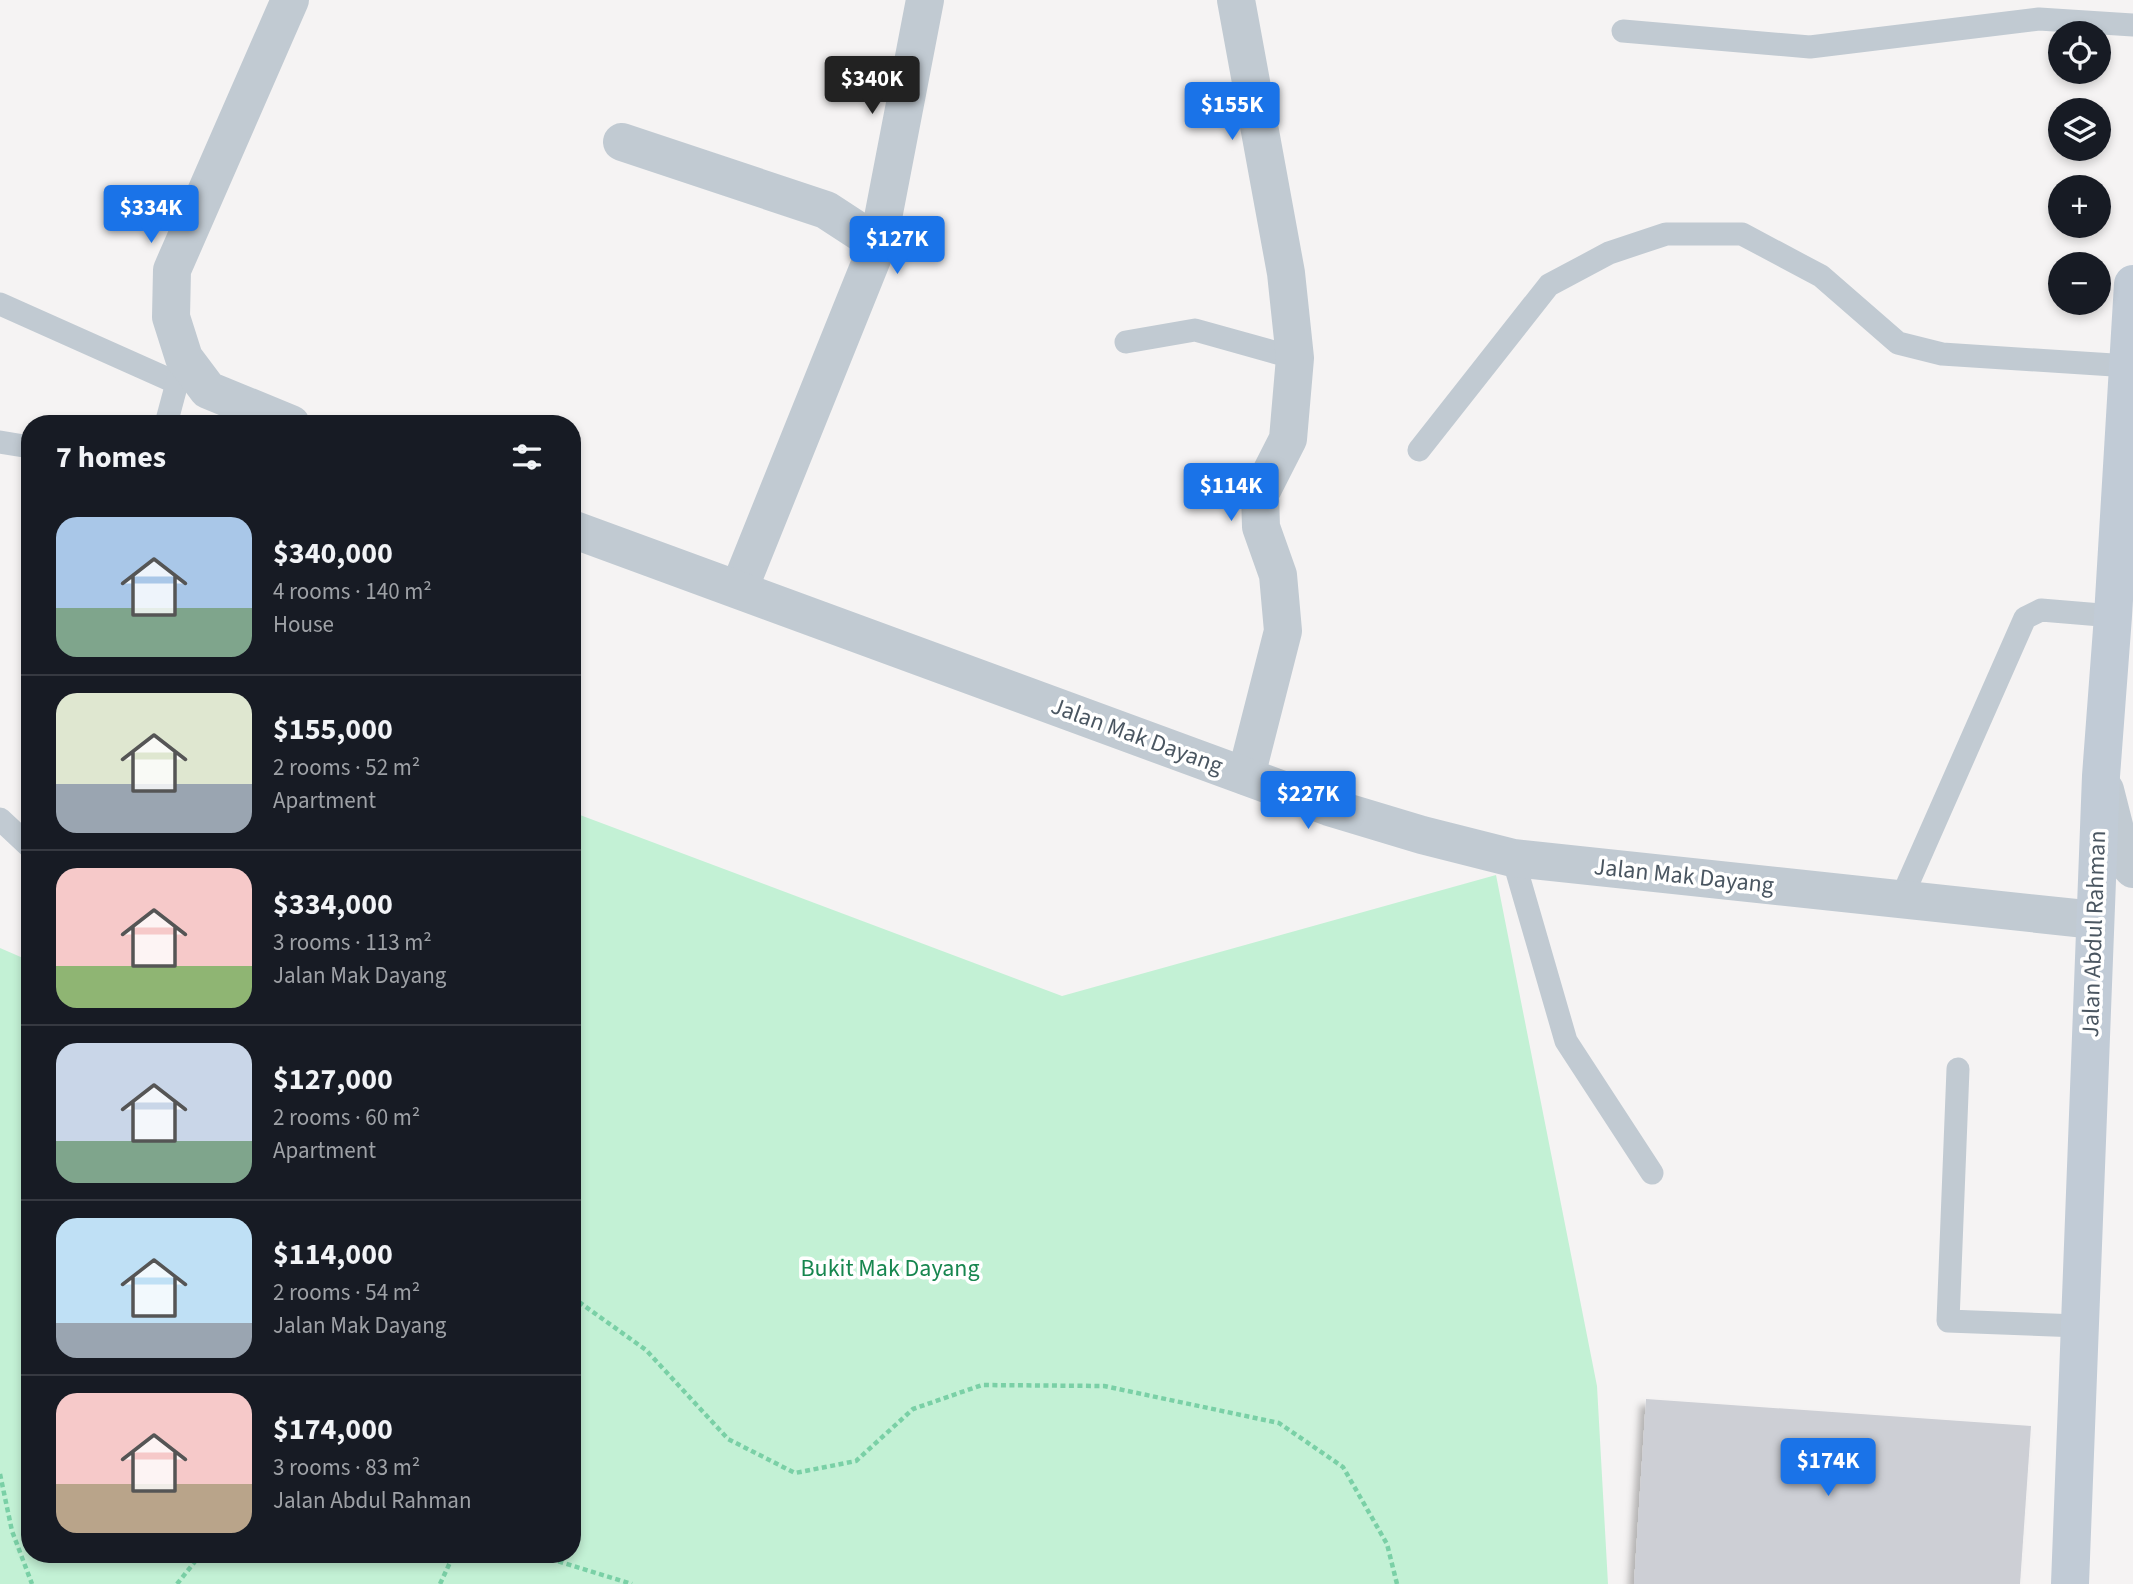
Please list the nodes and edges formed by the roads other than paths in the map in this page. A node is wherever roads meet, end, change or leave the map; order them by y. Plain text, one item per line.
1 (290, 0) edge
2 (925, 0) edge
3 (1236, 0) edge
4 (2133, 25) edge
5 (1623, 30) dead end
6 (622, 142) dead end
7 (878, 244) junction
8 (2133, 284) edge
9 (0, 304) edge
10 (1126, 342) dead end
11 (1295, 358) junction
12 (2129, 366) junction
13 (180, 371) junction
14 (168, 415) edge
15 (269, 415) edge
16 (0, 442) edge
17 (21, 446) edge
18 (1419, 450) dead end
19 (2127, 475) edge
20 (581, 532) edge
21 (739, 589) junction
22 (2113, 616) junction
23 (1246, 776) junction
24 (2101, 776) junction
25 (0, 818) edge
26 (21, 838) edge
27 (1513, 858) junction
28 (2133, 869) edge
29 (1901, 900) junction
30 (2095, 920) junction
31 (1958, 1069) dead end
32 (1652, 1173) dead end
33 (2079, 1326) junction
34 (2070, 1584) edge

1 - 13 street
2 - 7 street
3 - 11 street
4 - 5 lane
6 - 7 street
7 - 21 street
8 - 12 street, Jalan Abdul Rahman
9 - 13 lane
10 - 11 lane
11 - 23 street
12 - 18 lane
12 - 19 street, Jalan Abdul Rahman
13 - 14 lane
13 - 15 street
16 - 17 lane
19 - 22 street, Jalan Abdul Rahman
20 - 21 street, Jalan Mak Dayang
21 - 23 street, Jalan Mak Dayang
22 - 24 street, Jalan Abdul Rahman
22 - 29 lane
23 - 27 street, Jalan Mak Dayang
24 - 28 street
24 - 30 street, Jalan Abdul Rahman
25 - 26 lane
27 - 29 street, Jalan Mak Dayang
27 - 32 lane
29 - 30 street, Jalan Mak Dayang
30 - 33 street, Jalan Abdul Rahman
31 - 33 lane
33 - 34 street, Jalan Abdul Rahman

